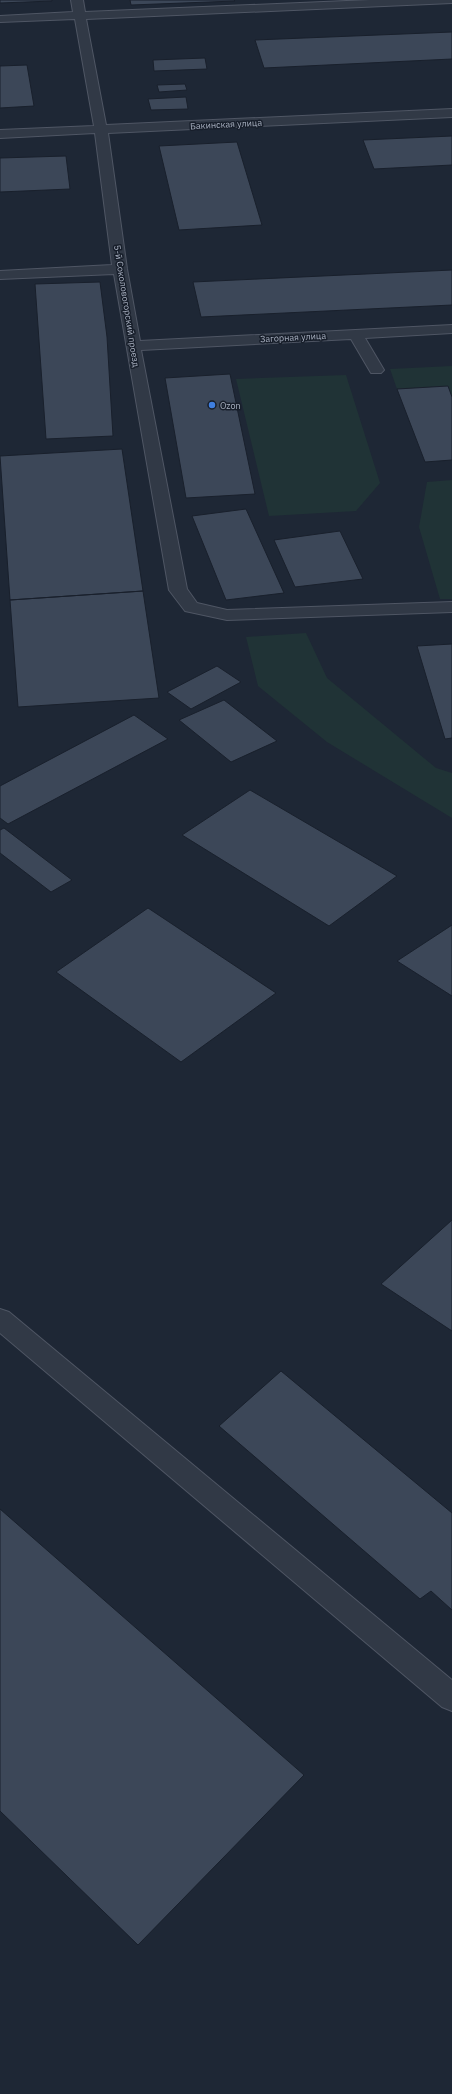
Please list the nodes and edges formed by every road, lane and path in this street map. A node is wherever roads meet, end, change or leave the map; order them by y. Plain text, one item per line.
1 (77, 0) edge
2 (452, 0) edge
3 (80, 15) junction
4 (0, 19) edge
5 (452, 114) edge
6 (101, 130) junction
7 (0, 134) edge
8 (120, 269) junction
9 (0, 275) edge
10 (452, 329) edge
11 (355, 333) junction
12 (133, 346) junction
13 (376, 370) dead end
14 (452, 607) edge
15 (0, 1319) edge
16 (452, 1698) edge

1 - 3 street, 5-й Соколовогорский проезд
2 - 3 street
3 - 4 street
3 - 6 street, 5-й Соколовогорский проезд
5 - 6 street, Бакинская улица
6 - 7 street, Бакинская улица
6 - 8 street, 5-й Соколовогорский проезд
8 - 9 street
8 - 12 street, 5-й Соколовогорский проезд
10 - 11 street, Загорная улица
11 - 12 street, Загорная улица
11 - 13 street
12 - 14 street, 5-й Соколовогорский проезд
15 - 16 street

